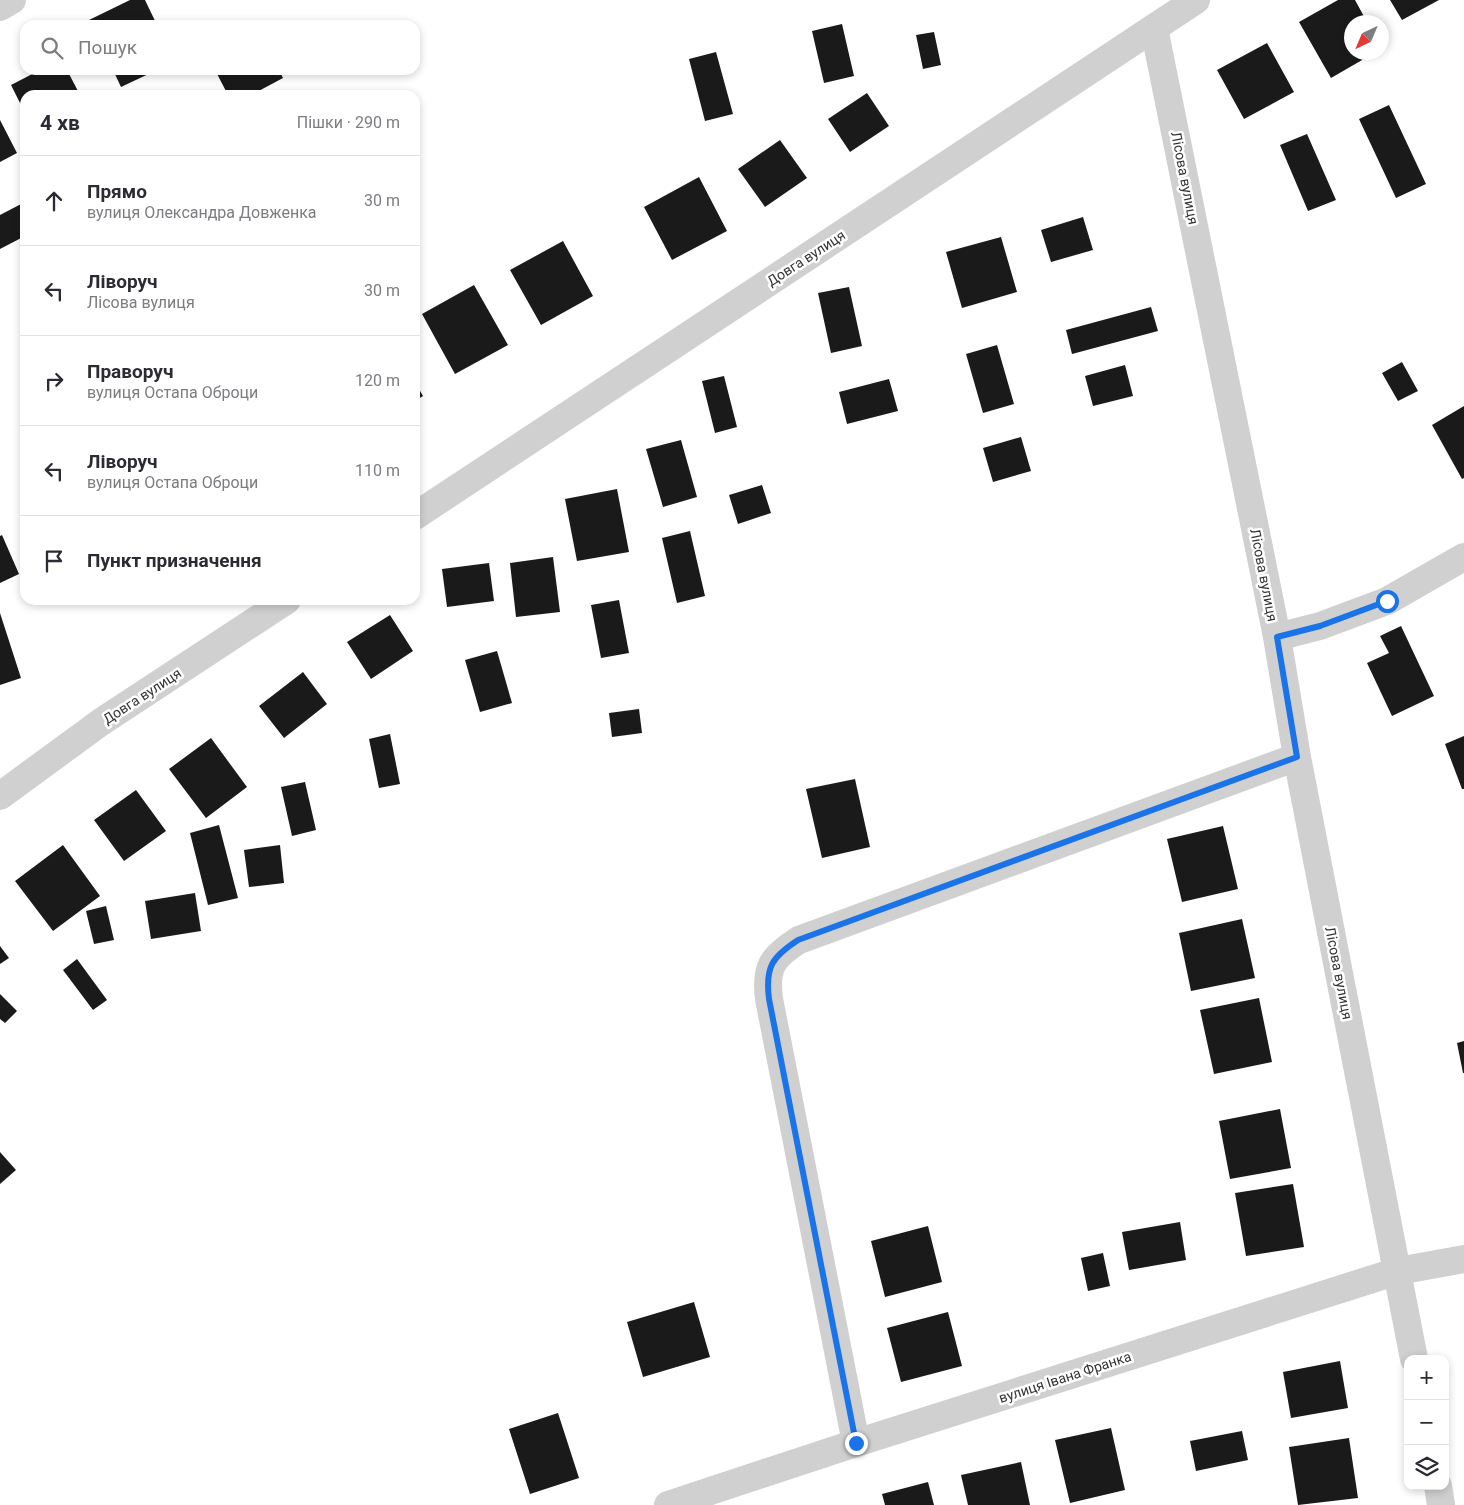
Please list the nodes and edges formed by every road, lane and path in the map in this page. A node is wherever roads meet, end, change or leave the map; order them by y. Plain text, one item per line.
1 (12, 0) edge
2 (1196, 0) edge
3 (0, 7) edge
4 (1154, 28) junction
5 (420, 513) edge
6 (1464, 557) edge
7 (279, 605) edge
8 (1277, 637) junction
9 (1297, 757) junction
10 (0, 796) edge
11 (1464, 1260) edge
12 (1398, 1271) junction
13 (1413, 1355) edge
14 (856, 1443) junction
15 (1439, 1490) edge
16 (668, 1505) edge
17 (1442, 1505) edge

1 - 3 street
2 - 4 street, Довга вулиця
4 - 5 street, Довга вулиця
4 - 8 street, Лісова вулиця
6 - 8 street
7 - 10 street, Довга вулиця
8 - 9 street, Лісова вулиця
9 - 12 street, Лісова вулиця
9 - 14 street
11 - 12 street, вулиця Івана Франка
12 - 13 street, Лісова вулиця
12 - 14 street, вулиця Івана Франка
14 - 16 street, вулиця Івана Франка
15 - 17 street

